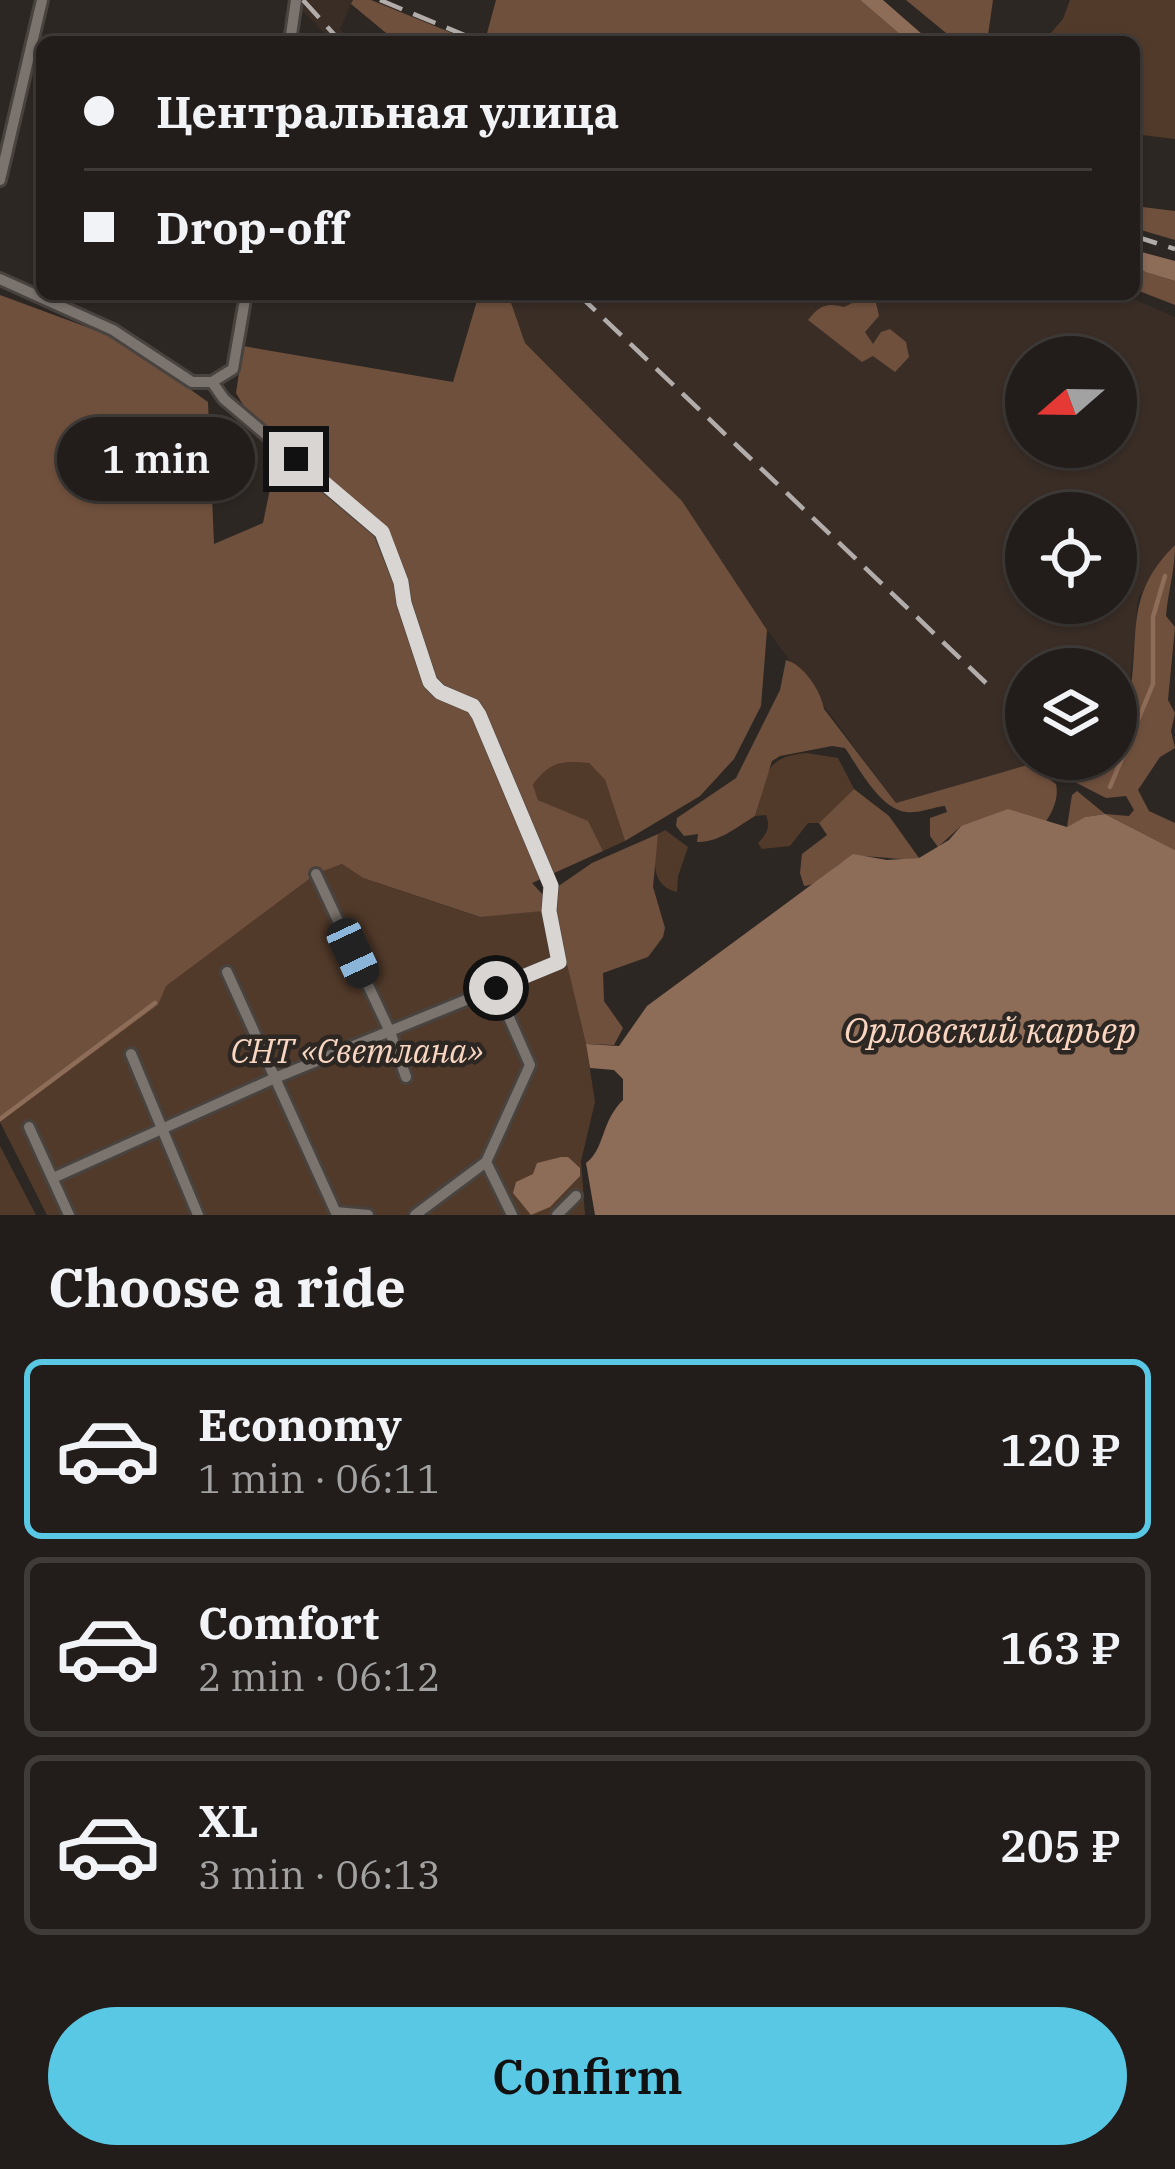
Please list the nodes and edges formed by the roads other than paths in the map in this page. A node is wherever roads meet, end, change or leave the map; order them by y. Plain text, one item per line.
1 (42, 0) edge
2 (296, 0) edge
3 (291, 36) edge
4 (0, 180) edge
5 (0, 279) edge
6 (36, 295) edge
7 (47, 300) edge
8 (245, 300) edge
9 (212, 382) junction
10 (316, 874) dead end
11 (227, 972) dead end
12 (496, 988) junction
13 (390, 1032) junction
14 (131, 1054) dead end
15 (406, 1077) dead end
16 (275, 1078) junction
17 (29, 1127) dead end
18 (162, 1127) junction
19 (486, 1162) junction
20 (52, 1178) junction
21 (576, 1196) dead end
22 (336, 1214) edge
23 (69, 1215) edge
24 (198, 1215) edge
25 (368, 1215) edge
26 (415, 1215) edge
27 (512, 1215) edge
28 (557, 1215) edge

1 - 4 street
2 - 3 street
5 - 6 street
7 - 9 street
8 - 9 street
9 - 12 street
10 - 13 street
11 - 16 street
12 - 13 street
12 - 19 street
13 - 15 street
13 - 16 street
14 - 18 street
16 - 18 street
16 - 22 street
17 - 20 street
18 - 20 street
18 - 24 street
19 - 26 street
19 - 27 street
20 - 23 street
21 - 28 street
22 - 25 street

